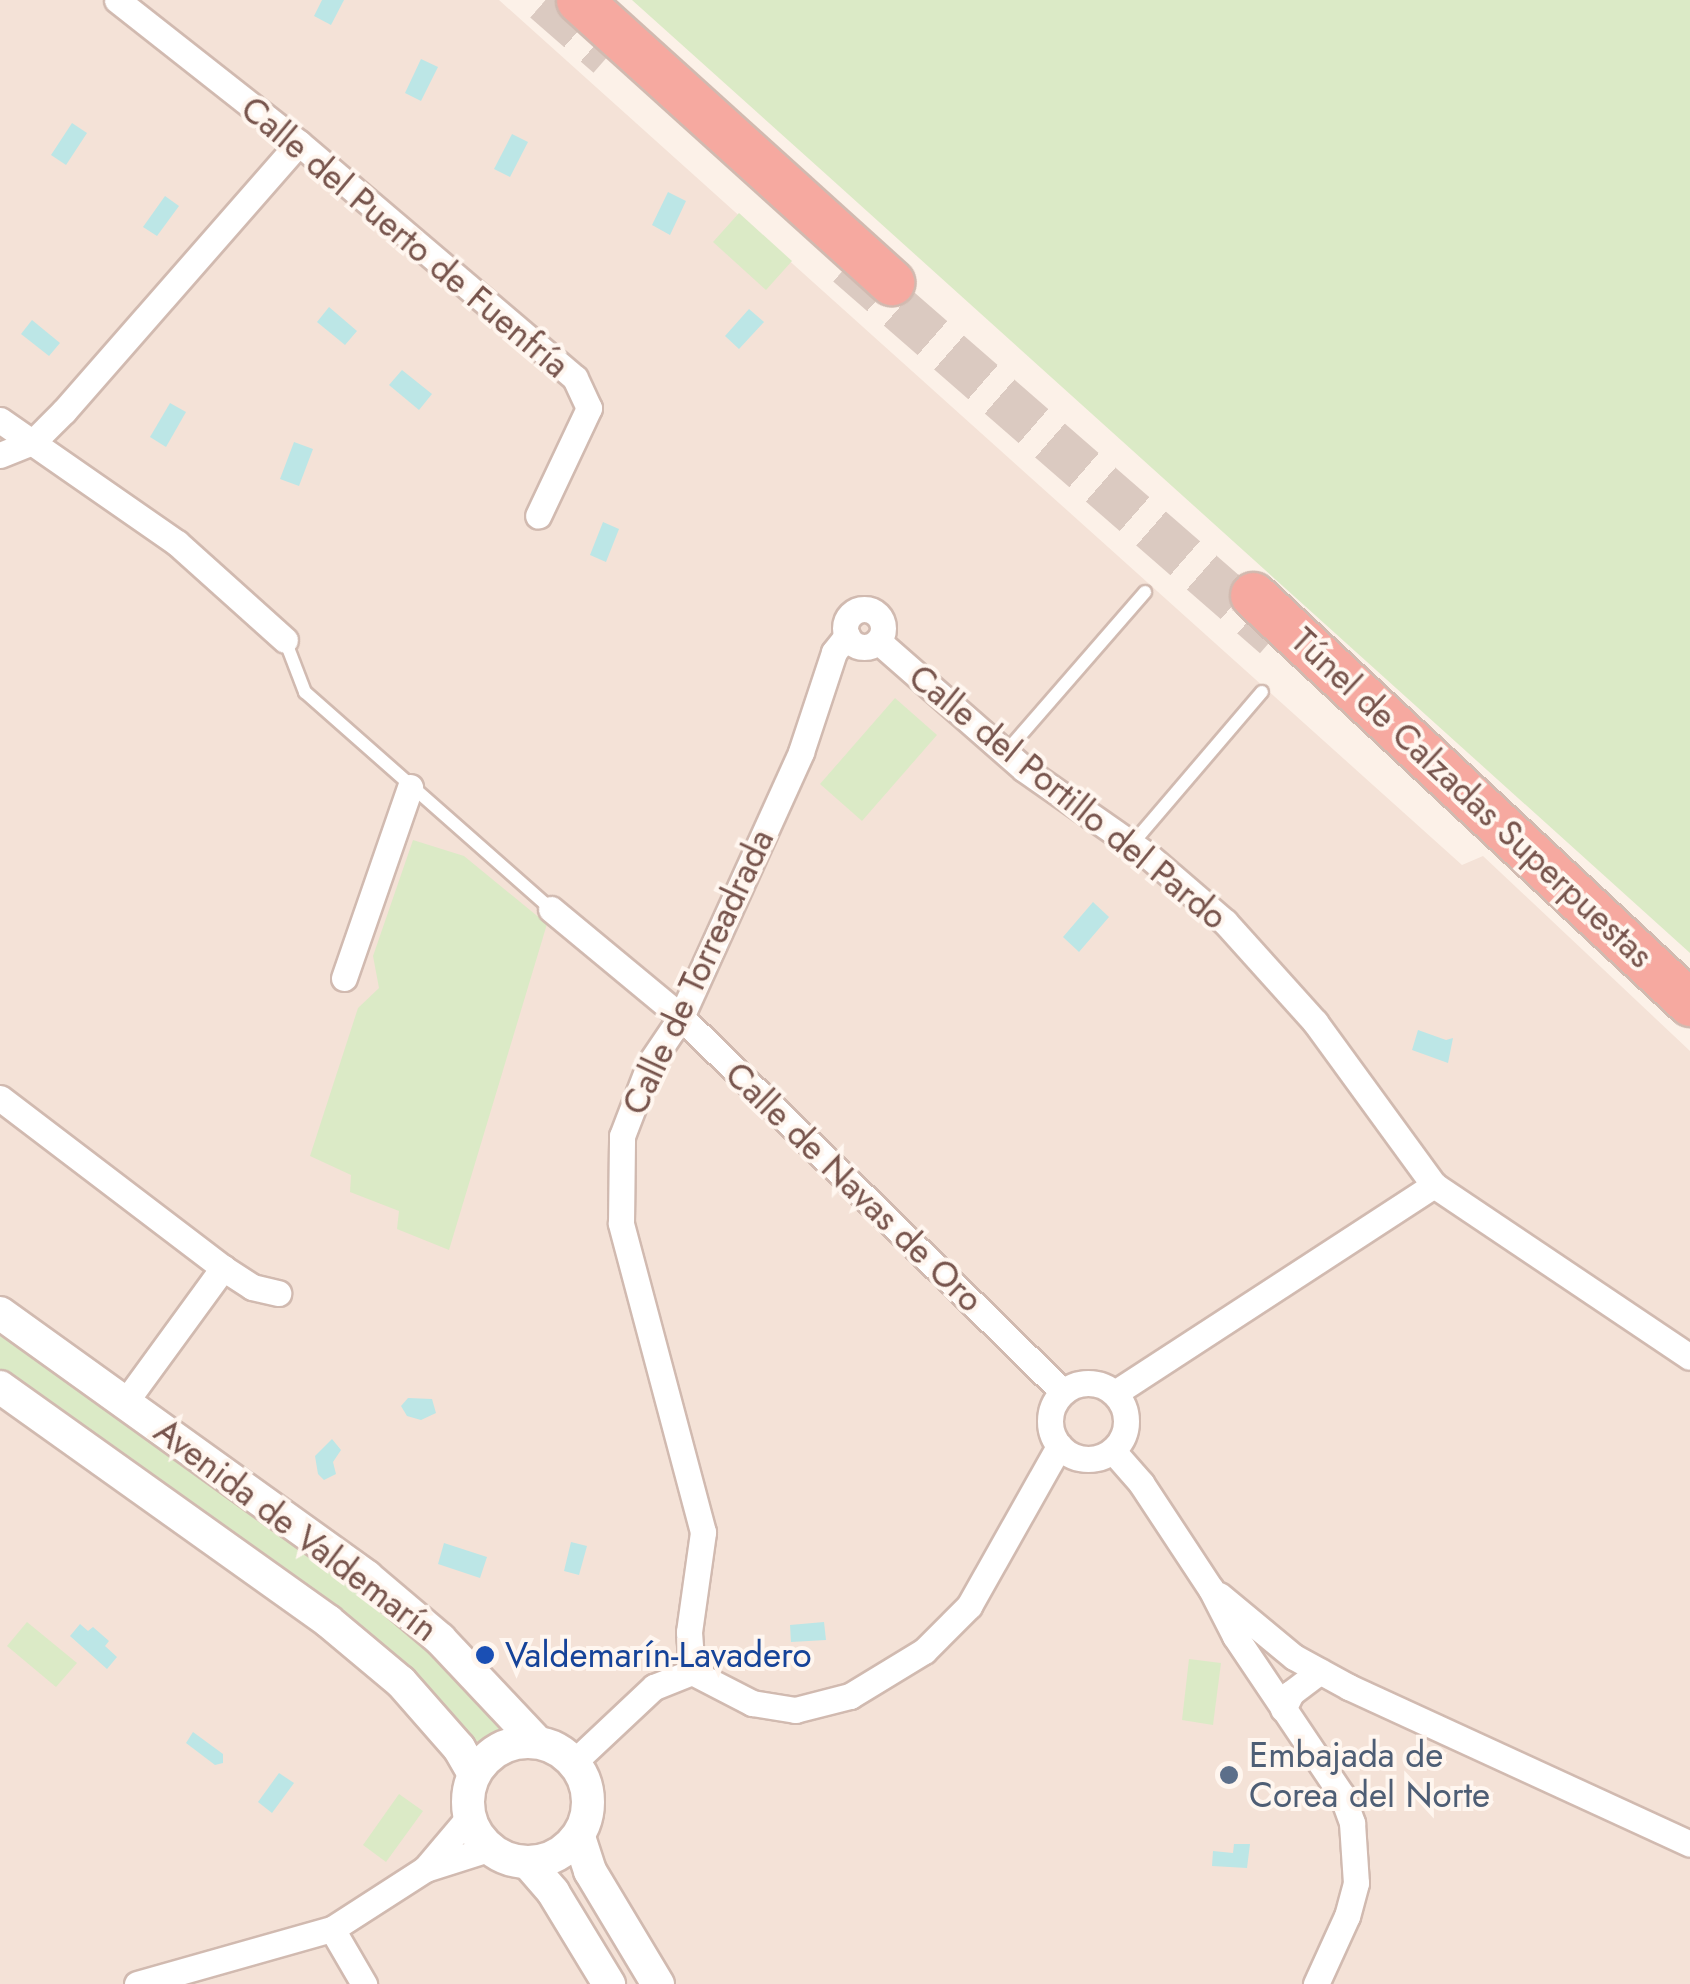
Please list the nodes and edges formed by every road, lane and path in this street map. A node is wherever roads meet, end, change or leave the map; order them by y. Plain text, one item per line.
1 (117, 0) edge
2 (579, 0) edge
3 (299, 143) junction
4 (892, 282) tunnel mouth
5 (0, 420) edge
6 (32, 442) junction
7 (0, 455) edge
8 (538, 516) dead end
9 (1145, 592) dead end
10 (1253, 594) tunnel mouth
11 (847, 636) joint
12 (285, 640) joint
13 (1262, 692) dead end
14 (1006, 752) junction
15 (410, 787) junction
16 (1132, 844) junction
17 (551, 908) joint
18 (344, 978) dead end
19 (1690, 1002) edge
20 (681, 1017) junction
21 (0, 1098) edge
22 (1434, 1185) junction
23 (223, 1268) junction
24 (278, 1293) dead end
25 (0, 1313) edge
26 (0, 1322) edge
27 (36, 1338) junction
28 (1690, 1358) edge
29 (0, 1388) edge
30 (1063, 1392) junction
31 (1114, 1393) junction
32 (126, 1401) junction
33 (1060, 1446) junction
34 (1113, 1451) junction
35 (1211, 1588) junction
36 (1294, 1657) junction
37 (1320, 1671) junction
38 (692, 1672) junction
39 (1264, 1680) junction
40 (1283, 1708) junction
41 (537, 1742) junction
42 (574, 1762) junction
43 (474, 1774) junction
44 (469, 1817) junction
45 (579, 1837) junction
46 (1690, 1844) edge
47 (488, 1848) junction
48 (529, 1864) junction
49 (425, 1869) junction
50 (332, 1929) junction
51 (136, 1984) edge
52 (364, 1984) edge
53 (609, 1984) edge
54 (658, 1984) edge
55 (1316, 1984) edge

1 - 3 street, Calle del Puerto de Fuenfría
2 - 4 highway
3 - 6 street
3 - 8 street, Calle del Puerto de Fuenfría
5 - 6 street
6 - 7 street
6 - 12 street
9 - 14 lane
10 - 19 highway, Túnel de Calzadas Superpuestas
11 - 14 street, Calle del Portillo del Pardo
11 - 20 street, Calle de Torreadrada
12 - 15 lane
13 - 16 lane
14 - 16 street, Calle del Portillo del Pardo
15 - 17 lane
15 - 18 street
16 - 22 street, Calle del Portillo del Pardo
17 - 20 street, Calle de Navas de Oro
20 - 30 street, Calle de Navas de Oro
20 - 38 street, Calle de Torreadrada
21 - 23 street
22 - 28 street, Calle del Portillo del Pardo
22 - 31 street
23 - 24 street
23 - 32 street
25 - 27 street, Avenida de Valdemarín
26 - 27 street, Avenida de Valdemarín
27 - 32 street, Avenida de Valdemarín
29 - 43 street, Avenida de Valdemarín
30 - 31 street
30 - 33 street
31 - 34 street
32 - 41 street, Avenida de Valdemarín
33 - 34 street
33 - 38 street
34 - 35 street
35 - 36 street
35 - 39 street
36 - 37 street
36 - 39 street
37 - 40 street
37 - 46 street
38 - 42 street
39 - 40 street
40 - 55 street
41 - 42 street
41 - 43 street
42 - 45 street
43 - 44 street
44 - 47 street
44 - 49 street
45 - 48 street
45 - 54 street
47 - 48 street
47 - 49 street
48 - 53 street
49 - 50 street
50 - 51 street
50 - 52 street

